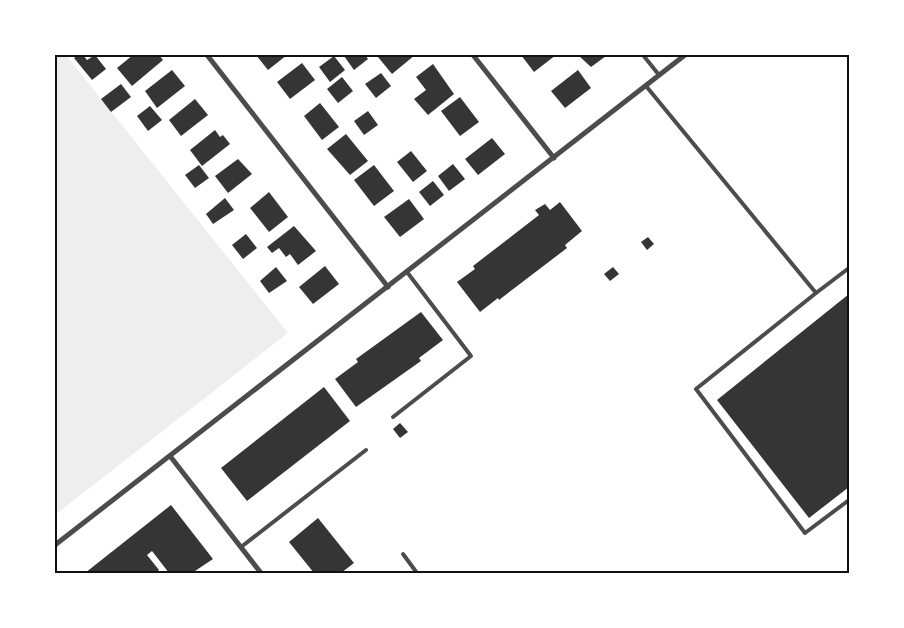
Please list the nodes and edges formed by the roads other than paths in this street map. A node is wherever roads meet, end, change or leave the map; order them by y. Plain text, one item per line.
1 (207, 55) edge
2 (473, 55) edge
3 (643, 55) edge
4 (685, 55) edge
5 (659, 75) junction
6 (646, 86) junction
7 (554, 158) junction
8 (849, 268) edge
9 (407, 272) junction
10 (388, 287) junction
11 (816, 293) junction
12 (393, 417) dead end
13 (366, 450) dead end
14 (170, 456) junction
15 (849, 500) edge
16 (55, 545) edge
17 (241, 547) junction
18 (403, 554) dead end
19 (261, 573) edge
20 (418, 573) edge

1 - 10 street
2 - 7 street
3 - 5 lane
4 - 5 street
5 - 6 street
6 - 7 street
6 - 11 lane
7 - 9 street
8 - 11 lane
9 - 10 street
9 - 12 lane
10 - 14 street
11 - 15 lane
13 - 17 lane
14 - 16 street
14 - 17 street
17 - 19 street
18 - 20 lane

